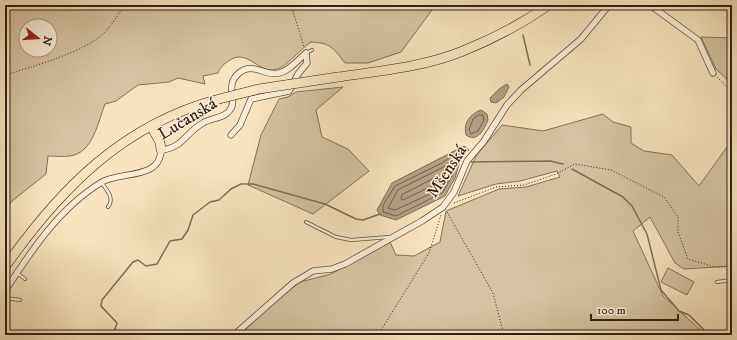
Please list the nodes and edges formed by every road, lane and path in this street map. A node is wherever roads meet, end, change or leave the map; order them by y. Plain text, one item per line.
1 (124, 5) edge
2 (291, 5) edge
3 (549, 5) edge
4 (609, 5) edge
5 (650, 5) edge
6 (312, 50) dead end
7 (306, 53) junction
8 (714, 73) joint
9 (5, 75) edge
10 (732, 92) edge
11 (151, 126) junction
12 (231, 135) dead end
13 (161, 150) junction
14 (102, 182) junction
15 (108, 207) dead end
16 (443, 207) junction
17 (306, 222) dead end
18 (393, 237) junction
19 (5, 267) edge
20 (732, 267) edge
21 (17, 273) junction
22 (26, 279) dead end
23 (732, 280) edge
24 (718, 282) dead end
25 (5, 291) edge
26 (5, 298) edge
27 (20, 300) dead end
28 (234, 335) edge
29 (378, 335) edge
30 (504, 335) edge

1 - 9 path
2 - 7 path
3 - 11 main road, bridge
4 - 16 street, Mšenská
5 - 8 street
6 - 7 lane
7 - 12 street, Lučanská
7 - 13 street, Lučanská
8 - 10 path
11 - 13 main road
11 - 19 main road
13 - 14 street, Lučanská
14 - 15 lane
14 - 21 street, Lučanská
16 - 18 street, Mšenská
16 - 20 path
16 - 29 path
16 - 30 path
17 - 18 lane
18 - 28 street, Mšenská
21 - 22 lane
21 - 25 street, Lučanská
23 - 24 lane
26 - 27 lane

